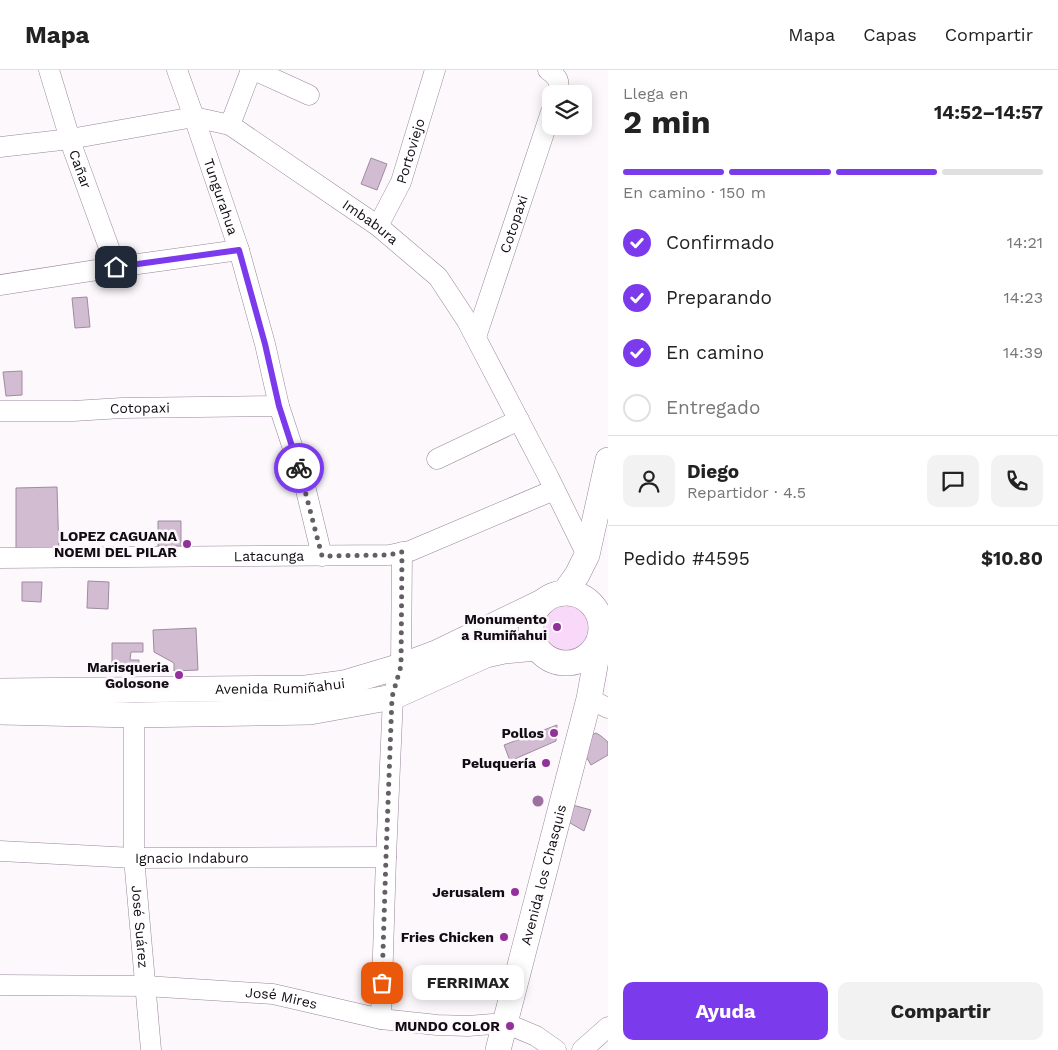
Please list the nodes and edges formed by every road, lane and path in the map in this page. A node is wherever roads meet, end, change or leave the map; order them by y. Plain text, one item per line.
1 (49, 70) edge
2 (177, 70) edge
3 (252, 70) edge
4 (435, 70) edge
5 (309, 95) dead end
6 (194, 116) junction
7 (230, 125) junction
8 (543, 135) edge
9 (70, 139) junction
10 (0, 147) edge
11 (378, 226) junction
12 (239, 250) junction
13 (116, 267) junction
14 (0, 286) edge
15 (476, 337) junction
16 (279, 406) junction
17 (0, 411) edge
18 (519, 420) junction
19 (436, 459) dead end
20 (608, 461) edge
21 (554, 490) junction
22 (402, 552) junction
23 (586, 555) junction
24 (322, 556) junction
25 (0, 558) edge
26 (554, 597) junction
27 (608, 599) edge
28 (601, 633) junction
29 (546, 655) junction
30 (401, 666) junction
31 (0, 691) edge
32 (392, 697) junction
33 (598, 703) edge
34 (0, 712) edge
35 (134, 715) junction
36 (0, 851) edge
37 (386, 857) junction
38 (134, 858) junction
39 (0, 985) edge
40 (145, 986) junction
41 (381, 1019) junction
42 (505, 1023) junction
43 (608, 1027) edge
44 (151, 1050) edge
45 (498, 1050) edge
46 (556, 1050) edge
47 (582, 1050) edge

1 - 9 street, Cañar
2 - 6 street, Tungurahua
3 - 5 street
3 - 7 street
4 - 11 street, Portoviejo
6 - 7 street, Imbabura
6 - 9 street, Imbabura
6 - 12 street, Tungurahua
7 - 11 street, Imbabura
8 - 15 street, Cotopaxi
9 - 10 street, Imbabura
9 - 13 street, Cañar
11 - 15 street, Imbabura
12 - 13 street
12 - 16 street, Tungurahua
13 - 14 street
15 - 18 street, Imbabura
16 - 17 street, Cotopaxi
16 - 24 street, Tungurahua
18 - 19 street
18 - 21 street, Imbabura
20 - 23 main road
21 - 22 street, Latacunga
21 - 23 street, Imbabura
22 - 24 street, Latacunga
22 - 30 street
23 - 26 main road
24 - 25 street, Latacunga
26 - 28 main road
26 - 29 main road
26 - 30 main road, Avenida Rumiñahui
27 - 28 main road, Avenida los Chasquis
28 - 29 main road
28 - 33 main road, Avenida los Chasquis
29 - 32 main road, Avenida Rumiñahui
29 - 33 main road
30 - 31 main road, Avenida Rumiñahui
30 - 32 street
32 - 35 main road, Avenida Rumiñahui
32 - 37 street
33 - 42 main road, Avenida los Chasquis
34 - 35 main road, Avenida Rumiñahui
35 - 38 street, José Suárez
36 - 38 street, Ignacio Indaburo
37 - 38 street, Ignacio Indaburo
37 - 41 street
38 - 40 street, José Suárez
39 - 40 street, José Mires
40 - 41 street, José Mires
40 - 44 street, José Suárez
41 - 42 street, José Mires
42 - 45 main road, Avenida los Chasquis
42 - 46 street, José Mires
43 - 47 street

